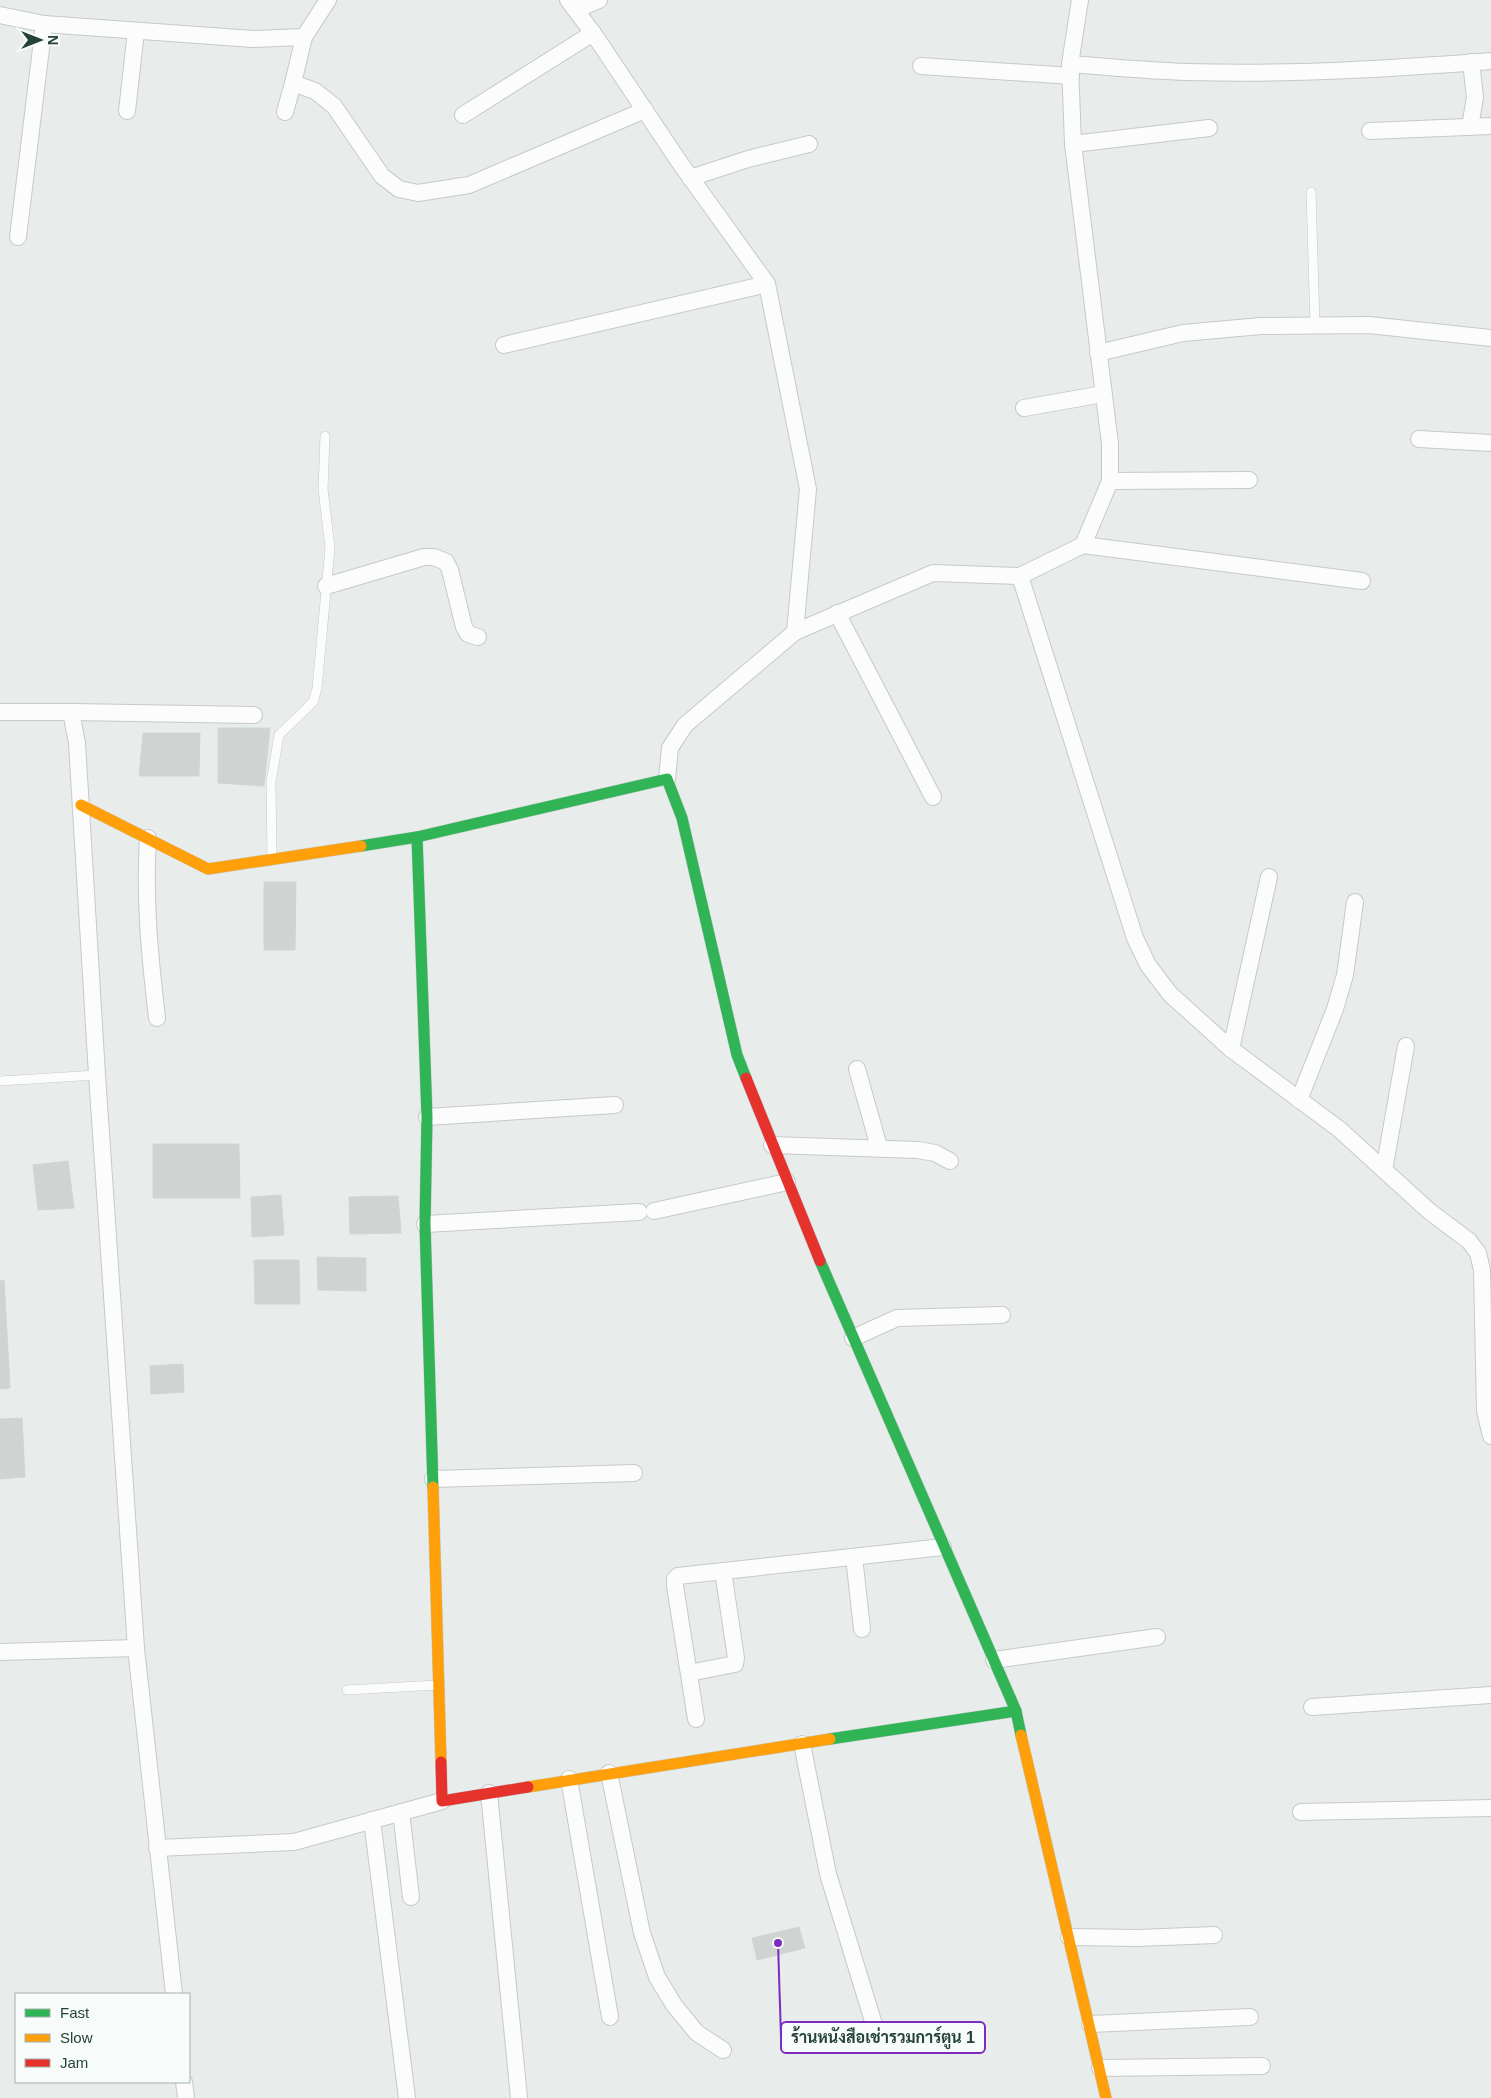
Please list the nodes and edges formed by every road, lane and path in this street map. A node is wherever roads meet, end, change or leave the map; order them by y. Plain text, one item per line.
1 (328, 0) edge
2 (599, 0) edge
3 (1080, 0) edge
4 (572, 5) edge
5 (0, 15) edge
6 (44, 24) junction
7 (136, 31) junction
8 (593, 33) junction
9 (304, 37) junction
10 (1491, 61) edge
11 (1471, 62) junction
12 (921, 66) dead end
13 (1070, 70) junction
14 (293, 83) junction
15 (645, 110) junction
16 (127, 111) dead end
17 (285, 112) dead end
18 (463, 115) dead end
19 (1491, 126) edge
20 (1470, 127) junction
21 (1209, 128) dead end
22 (1370, 131) dead end
23 (809, 144) dead end
24 (1073, 144) junction
25 (690, 178) junction
26 (1311, 192) dead end
27 (18, 237) dead end
28 (767, 284) junction
29 (1315, 325) junction
30 (1491, 338) edge
31 (504, 345) dead end
32 (1098, 354) junction
33 (1103, 394) junction
34 (1024, 408) dead end
35 (325, 436) dead end
36 (1419, 439) dead end
37 (1491, 442) edge
38 (1249, 480) dead end
39 (1110, 481) junction
40 (1083, 545) junction
41 (1020, 576) junction
42 (1362, 581) dead end
43 (326, 586) junction
44 (837, 613) junction
45 (795, 632) junction
46 (478, 637) dead end
47 (0, 712) edge
48 (71, 712) junction
49 (254, 715) dead end
50 (667, 779) junction
51 (932, 797) dead end
52 (81, 805) junction
53 (417, 837) junction
54 (148, 838) junction
55 (272, 859) junction
56 (1269, 877) dead end
57 (1355, 902) dead end
58 (157, 1018) dead end
59 (1406, 1046) dead end
60 (1232, 1049) junction
61 (857, 1069) dead end
62 (97, 1075) junction
63 (0, 1081) edge
64 (1299, 1100) junction
65 (615, 1105) dead end
66 (427, 1117) junction
67 (772, 1145) junction
68 (879, 1148) junction
69 (950, 1161) dead end
70 (1384, 1170) junction
71 (787, 1182) junction
72 (426, 1224) junction
73 (1002, 1315) dead end
74 (853, 1338) junction
75 (1488, 1363) edge
76 (1491, 1436) edge
77 (634, 1474) dead end
78 (433, 1479) junction
79 (943, 1547) junction
80 (854, 1557) junction
81 (723, 1571) junction
82 (862, 1629) dead end
83 (1156, 1637) dead end
84 (136, 1648) junction
85 (0, 1652) edge
86 (994, 1660) junction
87 (689, 1673) junction
88 (440, 1684) junction
89 (347, 1690) dead end
90 (1491, 1694) edge
91 (1312, 1707) dead end
92 (1016, 1711) junction
93 (696, 1719) dead end
94 (802, 1744) junction
95 (609, 1773) junction
96 (570, 1779) junction
97 (489, 1793) junction
98 (442, 1801) junction
99 (1491, 1808) edge
100 (401, 1812) junction
101 (1302, 1812) dead end
102 (372, 1820) junction
103 (157, 1848) junction
104 (411, 1897) dead end
105 (1214, 1935) dead end
106 (1069, 1937) junction
107 (174, 1993) edge
108 (610, 2017) dead end
109 (1250, 2017) dead end
110 (1090, 2024) junction
111 (880, 2044) dead end
112 (723, 2050) dead end
113 (1262, 2066) dead end
114 (1100, 2068) junction
115 (184, 2083) edge
116 (186, 2098) edge
117 (407, 2098) edge
118 (519, 2098) edge
119 (1106, 2098) edge

1 - 9 street
2 - 4 street
3 - 13 street
4 - 8 street
5 - 6 street
6 - 7 street
6 - 27 street
7 - 9 street
7 - 16 street
8 - 15 street
8 - 18 street
9 - 14 street
10 - 11 street
11 - 13 street
11 - 20 street
12 - 13 street
13 - 24 street
14 - 15 street
14 - 17 street
15 - 25 street
19 - 20 street
20 - 22 street
21 - 24 street
23 - 25 street
24 - 32 street
25 - 28 street
26 - 29 lane
28 - 31 street
28 - 45 street
29 - 30 street
29 - 32 street
32 - 33 street
33 - 34 street
33 - 39 street
35 - 43 lane
36 - 37 street
38 - 39 street
39 - 40 street
40 - 41 street
40 - 42 street
41 - 44 street
41 - 60 street
43 - 46 street
43 - 55 lane
44 - 45 street
44 - 51 street
45 - 50 street
47 - 48 street
48 - 49 street
48 - 52 street
50 - 53 street
50 - 67 street
52 - 54 street
52 - 62 street
53 - 55 street
53 - 66 street
54 - 55 street
54 - 58 street
56 - 60 street
57 - 64 street
59 - 70 street
60 - 64 street
61 - 68 street
62 - 63 lane
62 - 84 street
64 - 70 street
65 - 66 street
66 - 72 street
67 - 68 street
67 - 71 street
68 - 69 street
70 - 75 street
71 - 72 street
71 - 74 street
72 - 78 street
73 - 74 street
74 - 79 street
75 - 76 street
77 - 78 street
78 - 88 street
79 - 80 street
79 - 86 street
80 - 81 street
80 - 82 street
81 - 87 street
81 - 87 street
83 - 86 street
84 - 85 street
84 - 103 street
86 - 92 street
87 - 93 street
88 - 89 lane
88 - 98 street
90 - 91 street
92 - 94 street
92 - 106 street
94 - 95 street
94 - 111 street
95 - 96 street
95 - 112 street
96 - 97 street
96 - 108 street
97 - 98 street
97 - 118 street
98 - 100 street
99 - 101 street
100 - 102 street
100 - 104 street
102 - 103 street
102 - 117 street
103 - 107 street
105 - 106 street
106 - 110 street
109 - 110 street
110 - 114 street
113 - 114 street
114 - 119 street
115 - 116 street

